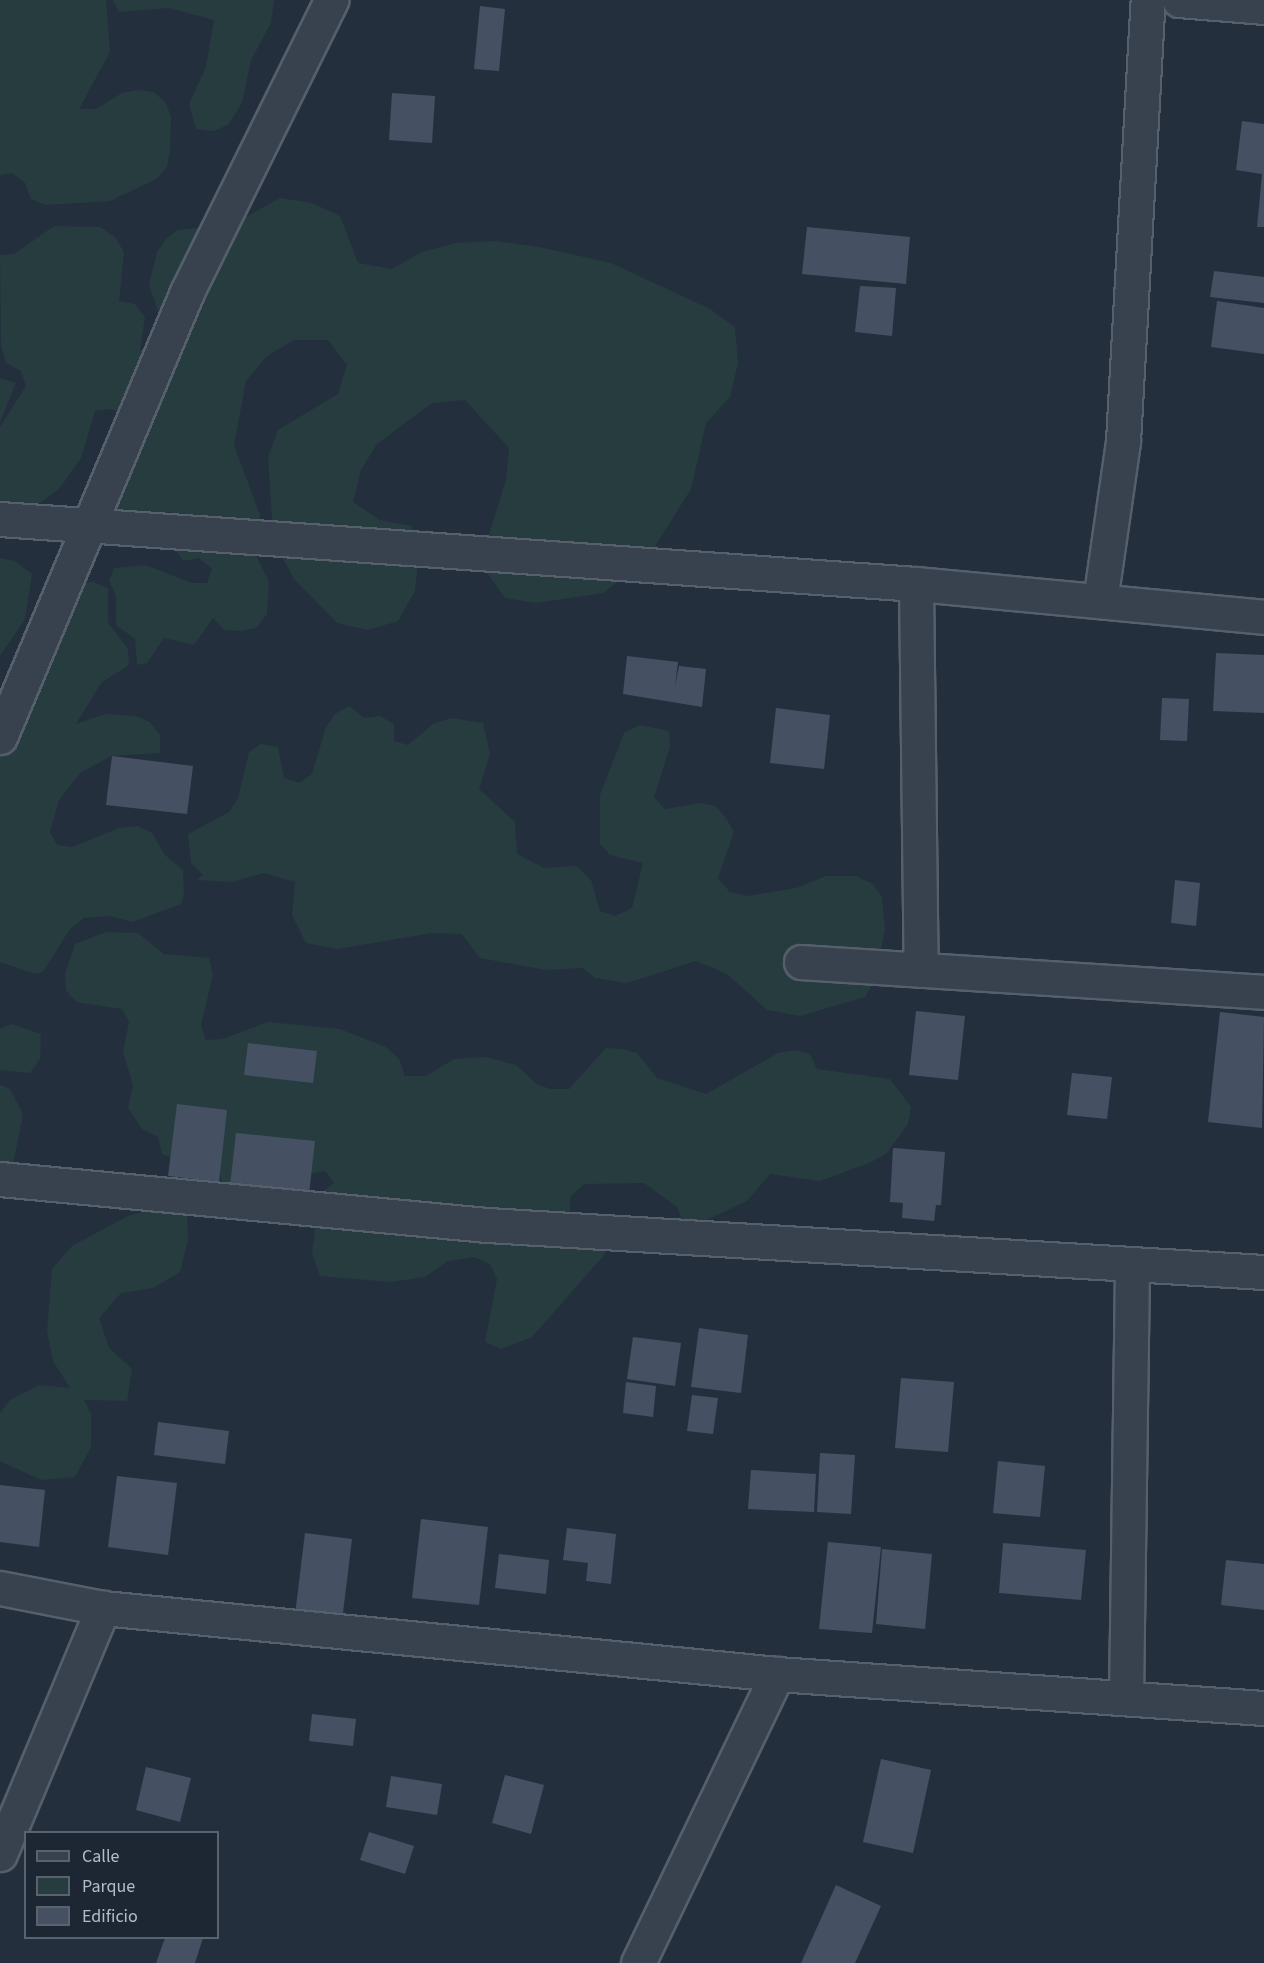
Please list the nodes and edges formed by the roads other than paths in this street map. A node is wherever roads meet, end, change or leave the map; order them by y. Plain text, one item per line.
1 (331, 0) edge
2 (1148, 0) edge
3 (1179, 0) edge
4 (1264, 7) edge
5 (0, 519) edge
6 (87, 525) junction
7 (916, 584) junction
8 (1100, 601) junction
9 (1264, 617) edge
10 (0, 737) edge
11 (801, 962) dead end
12 (921, 970) junction
13 (1264, 992) edge
14 (0, 1179) edge
15 (1132, 1265) junction
16 (1264, 1272) edge
17 (0, 1588) edge
18 (103, 1608) junction
19 (777, 1674) junction
20 (1126, 1698) junction
21 (1264, 1708) edge
22 (0, 1854) edge
23 (638, 1963) edge

1 - 6 street
2 - 8 street
3 - 4 street
5 - 6 street
6 - 7 street
6 - 10 street
7 - 8 street
7 - 12 street
8 - 9 street
11 - 12 street
12 - 13 street
14 - 15 street
15 - 16 street
15 - 20 street
17 - 18 street
18 - 19 street
18 - 22 street
19 - 20 street
19 - 23 street
20 - 21 street

